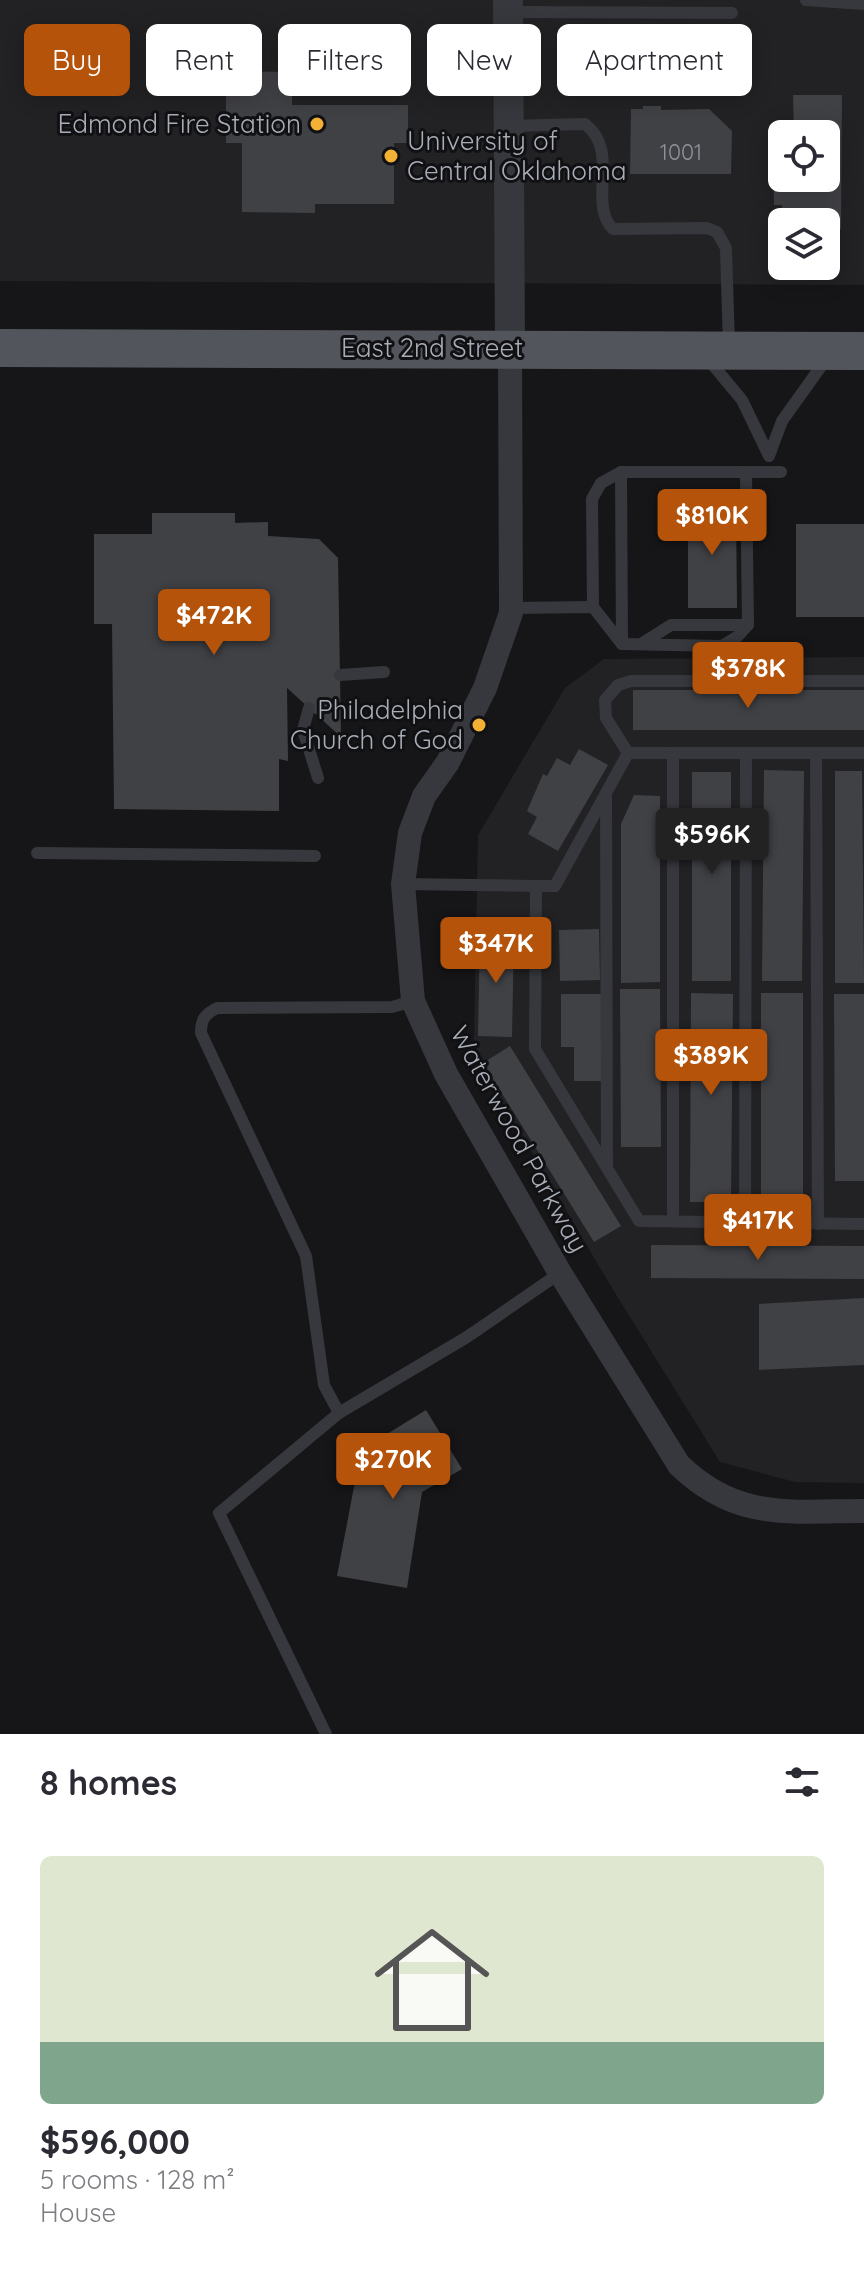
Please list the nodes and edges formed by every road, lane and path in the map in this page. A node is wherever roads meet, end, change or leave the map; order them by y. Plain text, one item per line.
1 (806, 0) edge
2 (864, 4) edge
3 (508, 6) edge
4 (595, 6) edge
5 (732, 13) dead end
6 (509, 126) junction
7 (0, 348) edge
8 (510, 348) junction
9 (714, 350) junction
10 (848, 351) edge
11 (769, 456) junction
12 (621, 472) junction
13 (746, 472) junction
14 (593, 607) junction
15 (511, 608) junction
16 (748, 625) junction
17 (622, 644) junction
18 (641, 645) junction
19 (384, 672) dead end
20 (340, 675) dead end
21 (864, 681) edge
22 (309, 708) dead end
23 (628, 753) junction
24 (673, 753) junction
25 (746, 753) junction
26 (816, 753) junction
27 (864, 753) edge
28 (318, 778) dead end
29 (606, 794) junction
30 (37, 853) dead end
31 (315, 856) dead end
32 (403, 884) junction
33 (536, 886) junction
34 (413, 1001) junction
35 (607, 1168) junction
36 (673, 1221) junction
37 (745, 1223) junction
38 (818, 1224) junction
39 (864, 1224) edge
40 (560, 1273) junction
41 (339, 1413) junction
42 (864, 1511) edge
43 (326, 1734) edge

1 - 2 lane
3 - 4 lane
3 - 6 street
4 - 5 lane
6 - 8 street
6 - 9 lane
7 - 8 main road, East 2nd Street
8 - 9 main road, East 2nd Street
8 - 15 street, Waterwood Parkway
9 - 10 main road, East 2nd Street
9 - 11 lane
10 - 11 lane
11 - 13 lane
12 - 13 lane
12 - 14 lane
12 - 17 lane
13 - 16 lane
14 - 15 lane
14 - 17 lane
15 - 32 street, Waterwood Parkway
16 - 18 lane
16 - 18 lane
17 - 18 lane
19 - 20 lane
21 - 23 lane
22 - 28 lane
23 - 24 lane
23 - 29 lane
24 - 25 lane
24 - 36 lane
25 - 26 lane
25 - 37 lane
26 - 27 lane
26 - 38 lane
29 - 33 lane
29 - 35 lane
30 - 31 lane
32 - 33 lane
32 - 34 street, Waterwood Parkway
33 - 35 lane
34 - 40 street, Waterwood Parkway
34 - 41 lane
35 - 36 lane
36 - 37 lane
37 - 38 lane
38 - 39 lane
40 - 41 lane
40 - 42 street, Waterwood Parkway
41 - 43 lane

